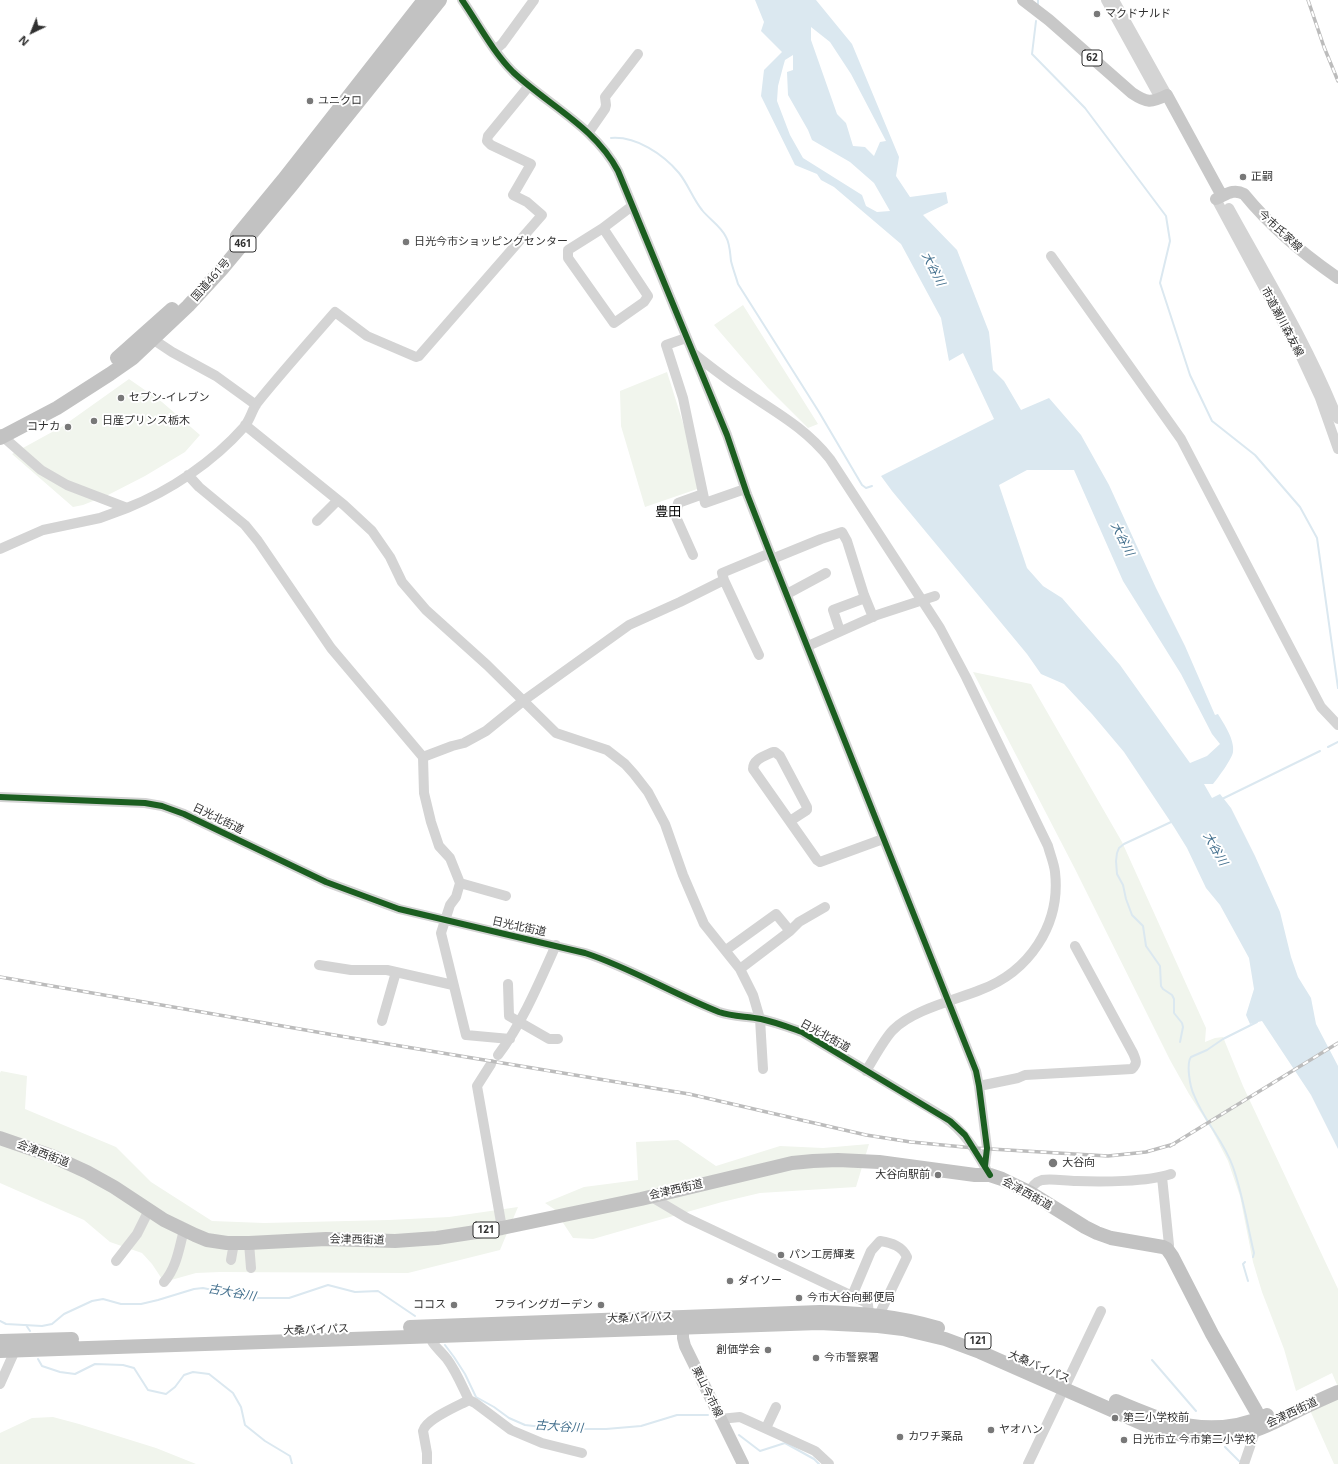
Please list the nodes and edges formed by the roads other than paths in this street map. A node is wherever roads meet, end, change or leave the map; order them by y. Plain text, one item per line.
1 (424, 0) edge
2 (440, 0) edge
3 (462, 0) edge
4 (534, 0) edge
5 (1023, 0) edge
6 (1106, 0) edge
7 (1114, 0) edge
8 (495, 50) junction
9 (638, 54) dead end
10 (529, 86) junction
11 (1164, 97) junction
12 (589, 132) junction
13 (1219, 198) junction
14 (632, 206) junction
15 (603, 228) junction
16 (1051, 256) dead end
17 (1338, 278) edge
18 (149, 337) junction
19 (686, 338) junction
20 (693, 353) junction
21 (256, 405) junction
22 (1338, 420) edge
23 (245, 425) junction
24 (1, 434) edge
25 (1338, 449) edge
26 (188, 475) junction
27 (746, 492) junction
28 (703, 494) junction
29 (338, 500) junction
30 (127, 508) junction
31 (317, 521) dead end
32 (0, 549) edge
33 (693, 555) dead end
34 (771, 556) junction
35 (826, 573) dead end
36 (724, 580) junction
37 (787, 594) junction
38 (935, 596) dead end
39 (865, 598) junction
40 (922, 600) junction
41 (873, 617) junction
42 (840, 631) junction
43 (808, 646) junction
44 (759, 655) dead end
45 (523, 701) junction
46 (1338, 725) edge
47 (423, 757) junction
48 (0, 797) edge
49 (790, 821) junction
50 (884, 839) junction
51 (460, 883) junction
52 (506, 896) dead end
53 (825, 907) dead end
54 (445, 921) junction
55 (790, 931) junction
56 (556, 945) junction
57 (1075, 946) dead end
58 (726, 950) junction
59 (319, 965) dead end
60 (740, 969) junction
61 (396, 972) junction
62 (508, 984) dead end
63 (453, 985) junction
64 (947, 1002) junction
65 (760, 1019) junction
66 (382, 1021) dead end
67 (519, 1022) junction
68 (510, 1039) junction
69 (558, 1039) dead end
70 (498, 1055) dead end
71 (491, 1064) dead end
72 (762, 1070) dead end
73 (866, 1071) junction
74 (980, 1086) junction
75 (0, 1138) edge
76 (987, 1171) junction
77 (1028, 1192) junction
78 (650, 1196) junction
79 (149, 1210) junction
80 (502, 1228) junction
81 (184, 1230) junction
82 (234, 1243) junction
83 (249, 1243) junction
84 (1167, 1249) junction
85 (231, 1260) dead end
86 (116, 1261) dead end
87 (251, 1268) dead end
88 (164, 1282) dead end
89 (852, 1296) junction
90 (1101, 1311) dead end
91 (874, 1315) junction
92 (836, 1318) junction
93 (683, 1322) junction
94 (428, 1331) junction
95 (0, 1341) edge
96 (18, 1346) junction
97 (0, 1351) edge
98 (1338, 1382) edge
99 (0, 1384) edge
100 (1067, 1384) junction
101 (1338, 1392) edge
102 (469, 1400) junction
103 (1303, 1403) junction
104 (776, 1407) dead end
105 (720, 1419) junction
106 (1257, 1424) junction
107 (766, 1428) junction
108 (582, 1453) dead end
109 (427, 1464) edge
110 (743, 1464) edge
111 (829, 1464) edge
112 (1028, 1464) edge
113 (1244, 1464) edge

1 - 18 highway, 国道461号 / 461
2 - 18 highway, 国道461号 / 461
3 - 8 street
4 - 8 street
5 - 11 main road, 62
6 - 11 street
7 - 11 street
8 - 10 street
9 - 12 street
10 - 12 street
10 - 21 street
11 - 13 main road
12 - 14 street
13 - 17 main road, 今市氏家線
13 - 22 street, 市道瀬川森友線
13 - 25 street, 市道瀬川森友線
14 - 15 street
14 - 19 street
15 - 15 street
16 - 46 street
18 - 21 street
18 - 24 highway, 国道461号 / 461
19 - 20 street
19 - 28 street
20 - 27 street
20 - 40 street
21 - 23 street
23 - 26 street
23 - 29 street
24 - 30 street
26 - 30 street
26 - 47 street
27 - 28 street
27 - 34 street
28 - 33 street
29 - 31 street
29 - 45 street
30 - 32 street
34 - 36 street
34 - 37 street
34 - 39 street
35 - 37 street
36 - 44 street
36 - 45 street
37 - 43 street
38 - 40 street
39 - 41 street
39 - 42 street
40 - 41 street
40 - 64 street
41 - 42 street
42 - 43 street
43 - 50 street
45 - 47 street
45 - 58 street
47 - 51 street
48 - 54 street, 日光北街道
49 - 49 street
49 - 50 street
50 - 64 street
51 - 52 street
51 - 54 street
53 - 55 street
54 - 56 street, 日光北街道
54 - 63 street
55 - 58 street
55 - 60 street
56 - 65 street, 日光北街道
56 - 67 street
57 - 74 street
58 - 60 street
59 - 61 street
60 - 65 street
61 - 63 street
61 - 66 street
62 - 67 street
63 - 68 street
64 - 73 street
64 - 74 street
65 - 72 street
65 - 73 street, 日光北街道
67 - 68 street
67 - 69 street
68 - 70 street
71 - 80 street
73 - 76 street, 日光北街道
74 - 76 street
75 - 79 highway, 会津西街道 / 121
76 - 77 highway, 会津西街道 / 121
76 - 78 highway, 会津西街道 / 121
77 - 84 highway, 会津西街道 / 121
77 - 84 street
78 - 80 highway, 会津西街道 / 121
78 - 89 street
79 - 81 highway, 会津西街道 / 121
79 - 86 street
80 - 83 highway, 会津西街道 / 121
81 - 82 highway, 会津西街道 / 121
81 - 88 street
82 - 83 highway, 会津西街道 / 121
82 - 85 street
83 - 87 street
84 - 106 highway, 会津西街道
89 - 91 street
89 - 91 street
90 - 100 street
91 - 92 highway, 大桑バイパス / 121
91 - 100 highway, 大桑バイパス / 121
92 - 93 highway, 大桑バイパス / 121
92 - 100 highway, 大桑バイパス / 121
93 - 94 highway, 大桑バイパス / 121
93 - 105 main road, 栗山今市線
94 - 96 highway, 大桑バイパス / 121
94 - 102 street
95 - 96 highway, 大桑バイパス / 121
96 - 97 highway, 大桑バイパス / 121
96 - 99 street
98 - 103 highway, 会津西街道 / 121
100 - 106 highway, 大桑バイパス / 121
100 - 112 street
101 - 103 highway, 会津西街道 / 121
102 - 108 street
102 - 109 street
103 - 106 highway, 会津西街道 / 121
104 - 107 street
105 - 107 street
105 - 110 main road, 栗山今市線
106 - 113 street
107 - 111 street

